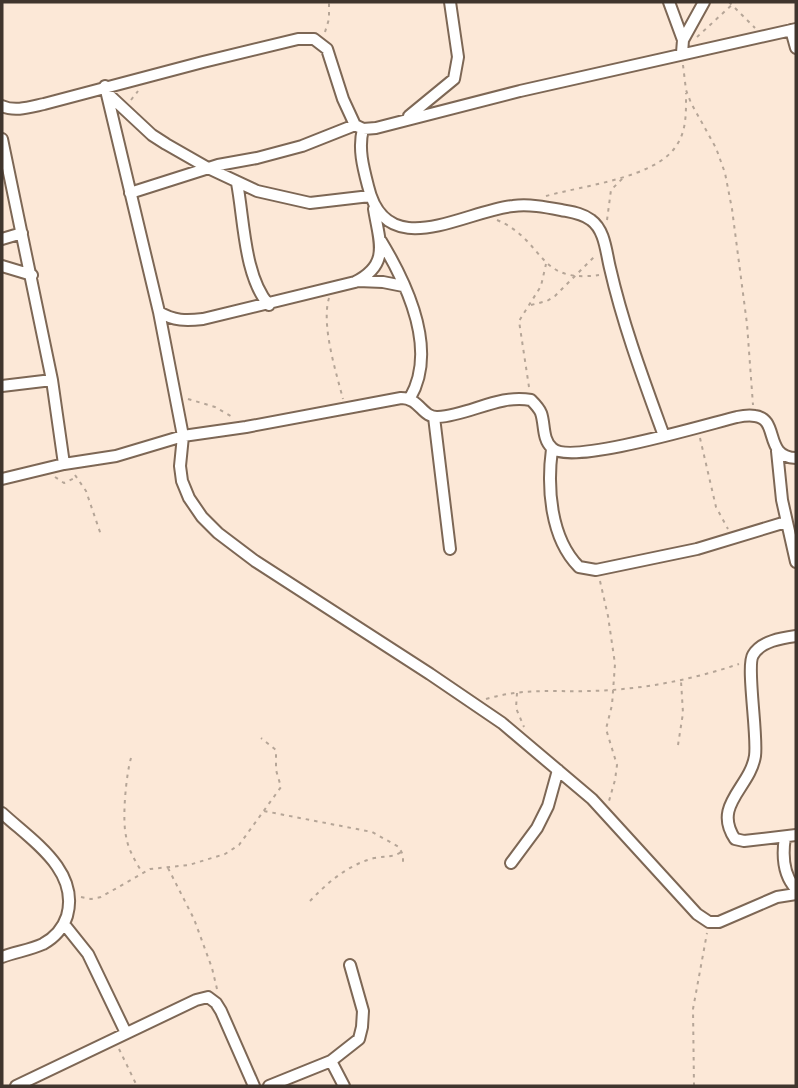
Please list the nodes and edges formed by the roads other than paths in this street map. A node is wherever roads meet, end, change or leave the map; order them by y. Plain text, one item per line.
1 (450, 2) edge
2 (668, 2) edge
3 (704, 2) edge
4 (794, 29) edge
5 (683, 46) junction
6 (796, 48) edge
7 (106, 89) junction
8 (2, 107) edge
9 (404, 120) junction
10 (359, 127) junction
11 (2, 139) edge
12 (208, 168) junction
13 (237, 183) junction
14 (130, 193) junction
15 (372, 202) junction
16 (22, 233) junction
17 (2, 239) edge
18 (380, 239) junction
19 (2, 266) edge
20 (32, 275) junction
21 (355, 282) junction
22 (403, 286) junction
23 (269, 305) junction
24 (159, 312) junction
25 (52, 380) junction
26 (2, 386) edge
27 (410, 398) junction
28 (434, 418) junction
29 (183, 436) junction
30 (664, 436) junction
31 (552, 449) junction
32 (777, 451) junction
33 (796, 458) edge
34 (64, 464) junction
35 (2, 479) edge
36 (786, 522) junction
37 (450, 549) dead end
38 (796, 562) edge
39 (796, 636) edge
40 (558, 770) junction
41 (2, 813) edge
42 (791, 836) edge
43 (511, 863) dead end
44 (796, 892) edge
45 (64, 924) junction
46 (2, 957) edge
47 (350, 965) dead end
48 (126, 1033) junction
49 (331, 1061) junction
50 (16, 1086) edge
51 (254, 1086) edge
52 (269, 1086) edge
53 (344, 1086) edge

1 - 9 street
2 - 5 street
3 - 5 street
4 - 5 street
4 - 6 street
5 - 9 street
7 - 8 street
7 - 10 street
7 - 12 street
7 - 14 street
9 - 10 street
10 - 12 street
10 - 15 street
11 - 16 street
12 - 13 street
12 - 14 street
13 - 15 street
13 - 23 street
14 - 24 street
15 - 18 street
15 - 30 street
16 - 17 street
16 - 20 street
18 - 21 street
18 - 22 street
19 - 20 street
20 - 25 street
21 - 22 street
21 - 23 street
22 - 27 street
23 - 24 street
24 - 29 street
25 - 26 street
25 - 34 street
27 - 28 street
27 - 29 street
28 - 31 street
28 - 37 street
29 - 34 street
29 - 40 street
30 - 31 street
30 - 32 street
31 - 36 street
32 - 33 street
32 - 36 street
34 - 35 street
36 - 38 street
39 - 42 street
40 - 43 street
40 - 44 street
41 - 45 street
42 - 44 street
45 - 46 street
45 - 48 street
47 - 49 street
48 - 50 street
48 - 51 street
49 - 52 street
49 - 53 street

